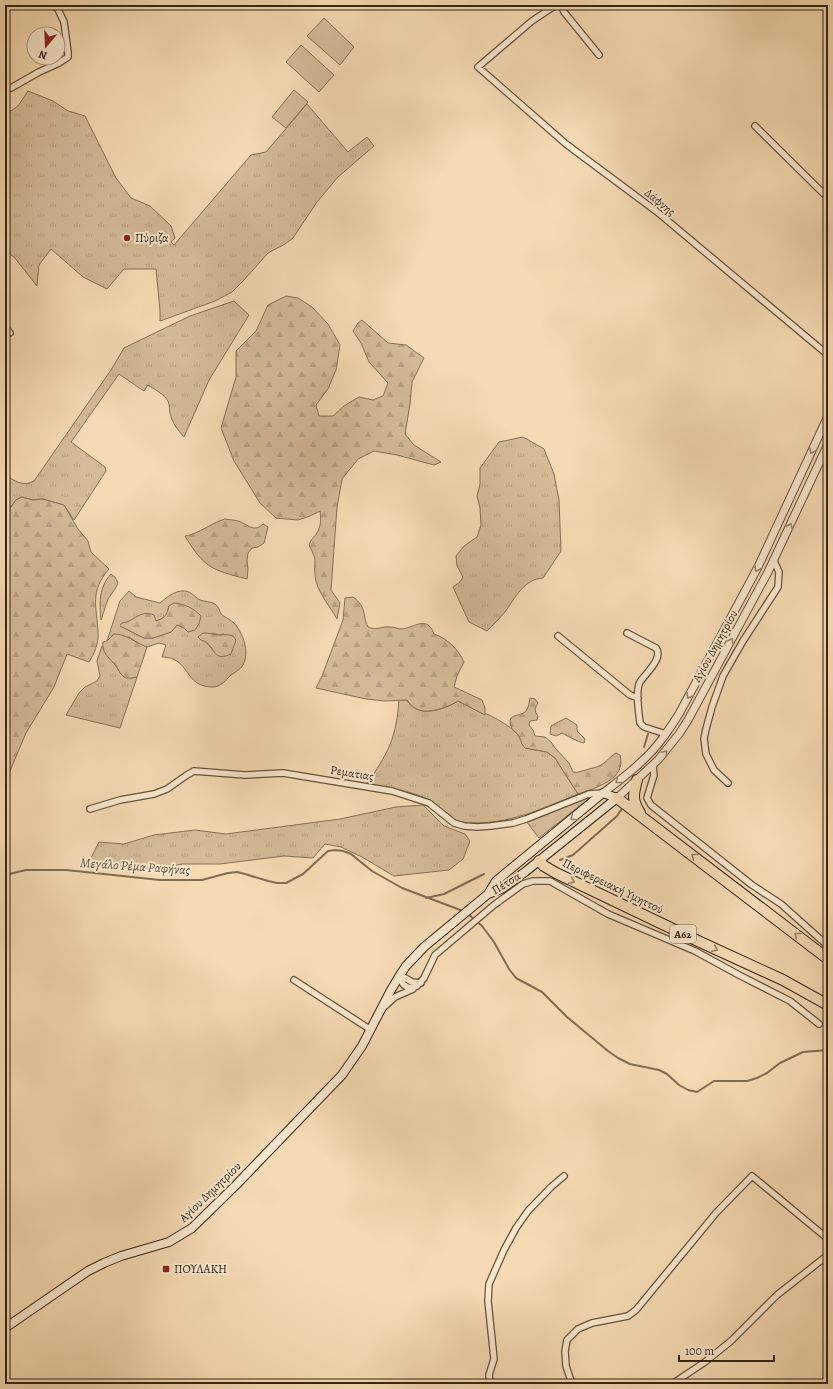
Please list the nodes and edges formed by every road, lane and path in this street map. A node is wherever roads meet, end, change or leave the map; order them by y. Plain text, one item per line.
1 (56, 5) edge
2 (556, 5) edge
3 (561, 5) edge
4 (599, 55) dead end
5 (11, 88) dead end
6 (755, 126) dead end
7 (828, 198) edge
8 (5, 327) edge
9 (10, 333) dead end
10 (828, 355) edge
11 (828, 416) edge
12 (828, 444) edge
13 (774, 561) junction
14 (627, 633) dead end
15 (558, 636) dead end
16 (638, 698) junction
17 (666, 734) junction
18 (653, 766) junction
19 (637, 780) junction
20 (728, 784) dead end
21 (603, 793) junction
22 (617, 798) junction
23 (90, 809) dead end
24 (641, 815) junction
25 (580, 828) joint
26 (532, 851) junction
27 (539, 861) junction
28 (488, 894) junction
29 (828, 946) edge
30 (828, 959) edge
31 (400, 975) junction
32 (294, 980) dead end
33 (419, 985) junction
34 (828, 1005) edge
35 (380, 1011) junction
36 (819, 1024) dead end
37 (371, 1030) junction
38 (564, 1176) dead end
39 (828, 1239) edge
40 (828, 1255) edge
41 (5, 1328) edge
42 (490, 1384) edge
43 (572, 1384) edge
44 (672, 1384) edge

1 - 5 street
2 - 10 street, Δάφνης
3 - 4 street
6 - 7 street
8 - 9 street
11 -> 17 street, Αγίου Δημητρίου
13 -> 12 street, Αγίου Δημητρίου
18 -> 13 street, Αγίου Δημητρίου
13 - 20 street
14 - 16 street
15 - 16 street
16 - 17 street
17 -> 21 street, Αγίου Δημητρίου
18 - 19 street, Αγίου Δημητρίου
18 - 29 street
19 - 22 street, Αγίου Δημητρίου
19 - 24 highway
21 - 22 main road
21 - 23 street, Ρεματιας
21 -> 26 main road, Πέτσα
22 - 24 highway
22 - 25 main road, Αγίου Δημητρίου
30 -> 24 highway
25 - 27 main road, Πέτσα
26 - 27 main road
26 - 28 main road, Πέτσα
27 - 28 main road, Πέτσα
27 -> 34 highway, Περιφερειακή Υμηττού / Α62
28 - 31 main road, Πέτσα
31 - 33 street
31 - 35 main road, Πέτσα
32 - 37 street
33 - 35 street
33 - 36 street, Πέτσα
35 - 37 main road, Αγίου Δημητρίου
37 - 41 main road, Αγίου Δημητρίου
38 - 42 street
39 - 43 street
40 - 44 street

